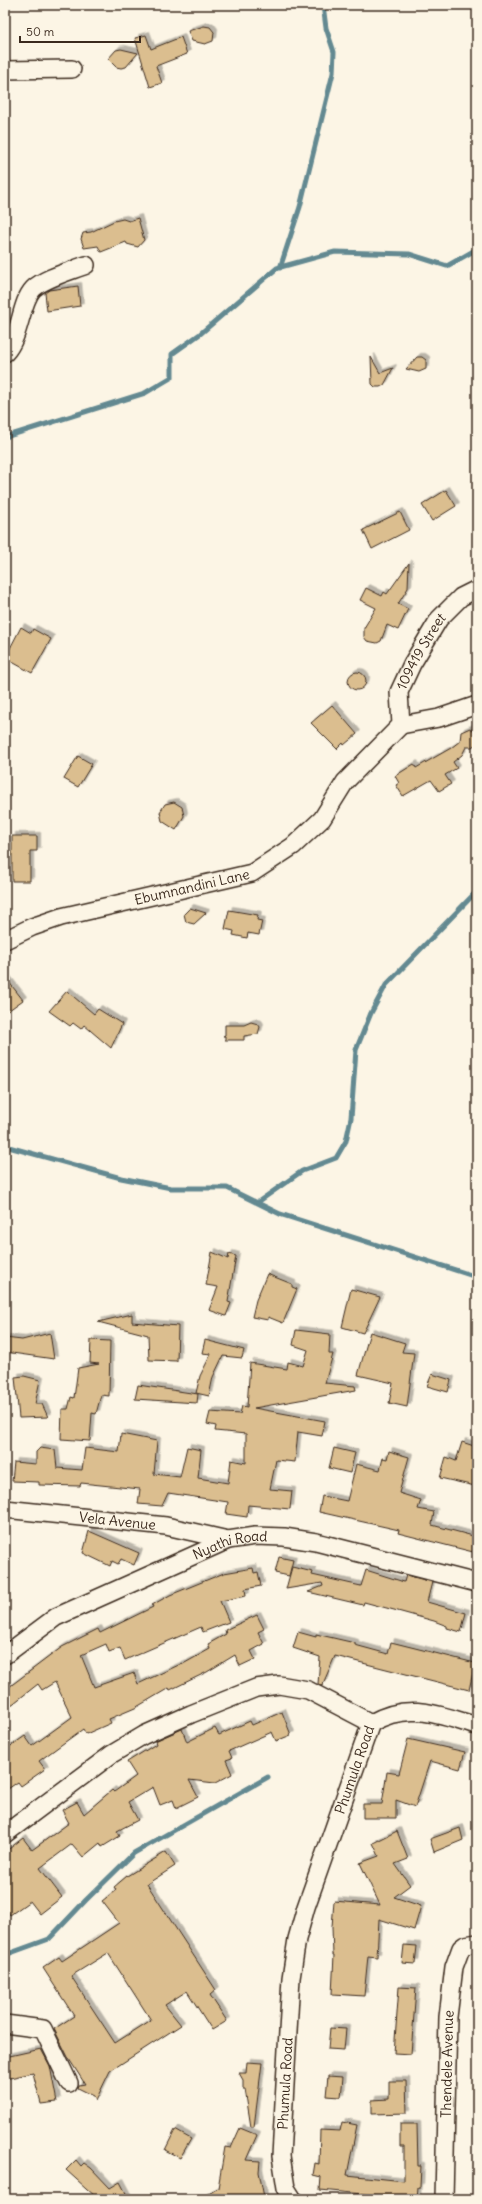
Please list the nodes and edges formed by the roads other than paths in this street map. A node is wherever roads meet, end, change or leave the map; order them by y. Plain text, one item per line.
1 (72, 69) dead end
2 (5, 70) edge
3 (86, 264) dead end
4 (5, 353) edge
5 (477, 589) edge
6 (477, 705) edge
7 (401, 725) junction
8 (5, 940) edge
9 (5, 1509) edge
10 (228, 1540) junction
11 (477, 1583) edge
12 (5, 1655) edge
13 (371, 1723) junction
14 (477, 1726) edge
15 (5, 1834) edge
16 (477, 1942) edge
17 (5, 2024) edge
18 (69, 2083) dead end
19 (293, 2199) edge
20 (444, 2199) edge

1 - 2 street
3 - 4 street
5 - 7 street, 109419 Street
6 - 7 street
7 - 8 street, Ebumnandini Lane
9 - 10 street, Vela Avenue
10 - 11 street, Nyathi Road
10 - 12 street, Nyathi Road
13 - 14 street
13 - 15 street, Phumula Road
13 - 19 street, Phumula Road
16 - 20 street, Thendele Avenue
17 - 18 street

